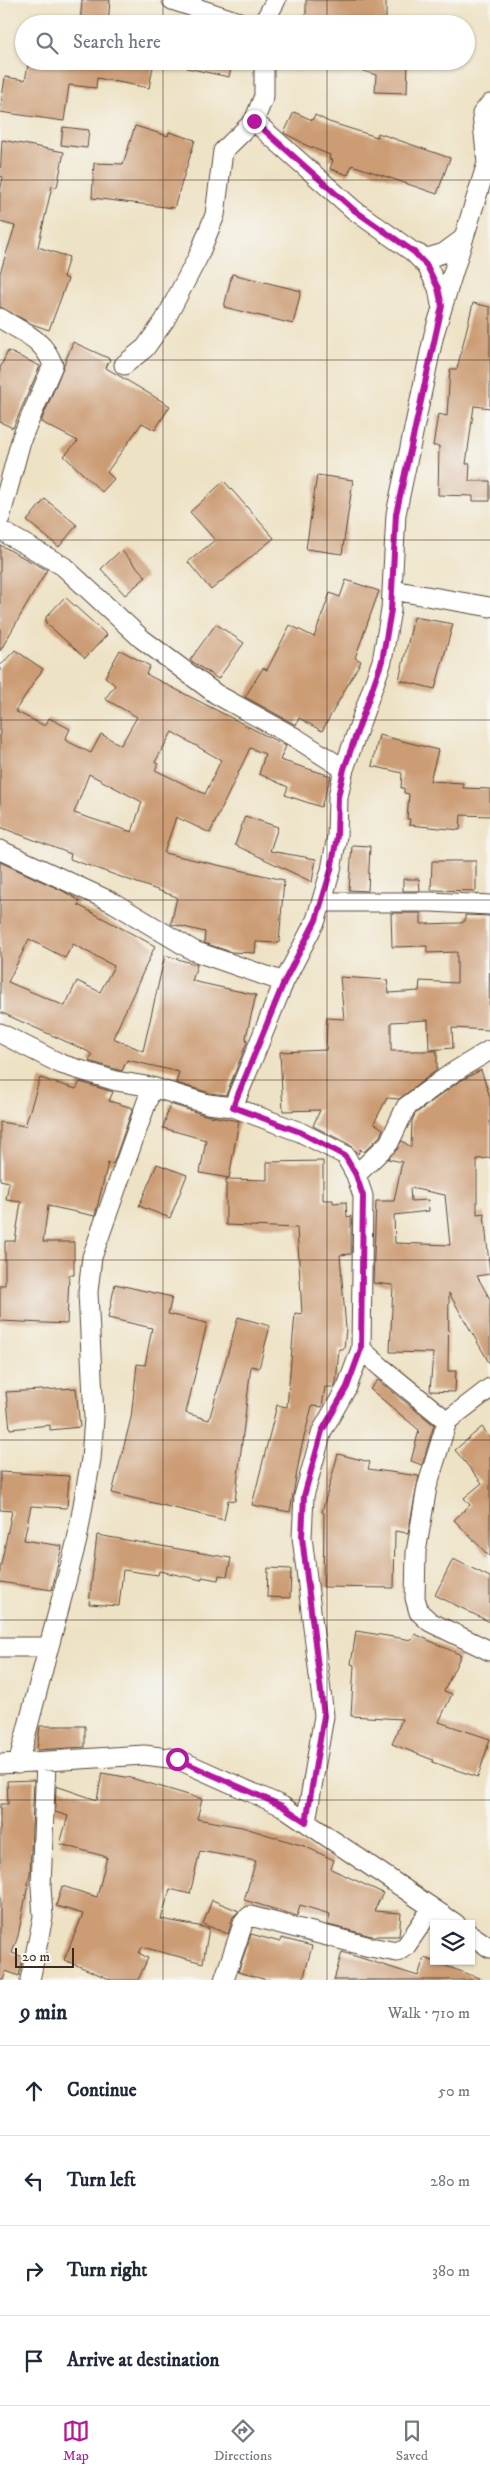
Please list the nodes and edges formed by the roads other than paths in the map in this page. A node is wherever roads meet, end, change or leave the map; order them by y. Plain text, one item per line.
1 (172, 0) edge
2 (276, 0) edge
3 (218, 15) edge
4 (268, 15) edge
5 (264, 70) edge
6 (490, 104) edge
7 (254, 121) junction
8 (463, 239) junction
9 (414, 252) junction
10 (442, 306) junction
11 (0, 318) edge
12 (124, 365) dead end
13 (0, 518) edge
14 (0, 530) edge
15 (392, 590) junction
16 (490, 607) edge
17 (344, 769) junction
18 (0, 850) edge
19 (322, 902) junction
20 (490, 905) edge
21 (284, 982) junction
22 (0, 1033) edge
23 (490, 1050) edge
24 (152, 1087) junction
25 (233, 1107) junction
26 (356, 1175) junction
27 (361, 1349) junction
28 (490, 1388) edge
29 (447, 1421) junction
30 (0, 1647) edge
31 (49, 1647) junction
32 (490, 1651) edge
33 (46, 1762) junction
34 (9, 1764) edge
35 (306, 1822) junction
36 (432, 1908) junction
37 (450, 1920) edge
38 (475, 1938) edge
39 (490, 1948) edge
40 (30, 1980) edge
41 (224, 1980) edge

1 - 3 street
2 - 4 street
5 - 7 street
6 - 8 street
7 - 9 street
7 - 12 street
8 - 9 street
8 - 10 street
9 - 10 street
10 - 15 street
11 - 13 street
14 - 17 street
15 - 16 street
15 - 17 street
17 - 19 street
18 - 21 street
19 - 20 street
19 - 21 street
21 - 25 street
22 - 24 street
23 - 26 street
24 - 25 street
24 - 31 street
25 - 26 street
26 - 27 street
27 - 29 street
27 - 35 street
28 - 29 street
29 - 32 street
30 - 31 street
31 - 34 street
33 - 34 street
33 - 35 street
33 - 40 street
35 - 36 street
36 - 37 street
36 - 41 street
38 - 39 street

